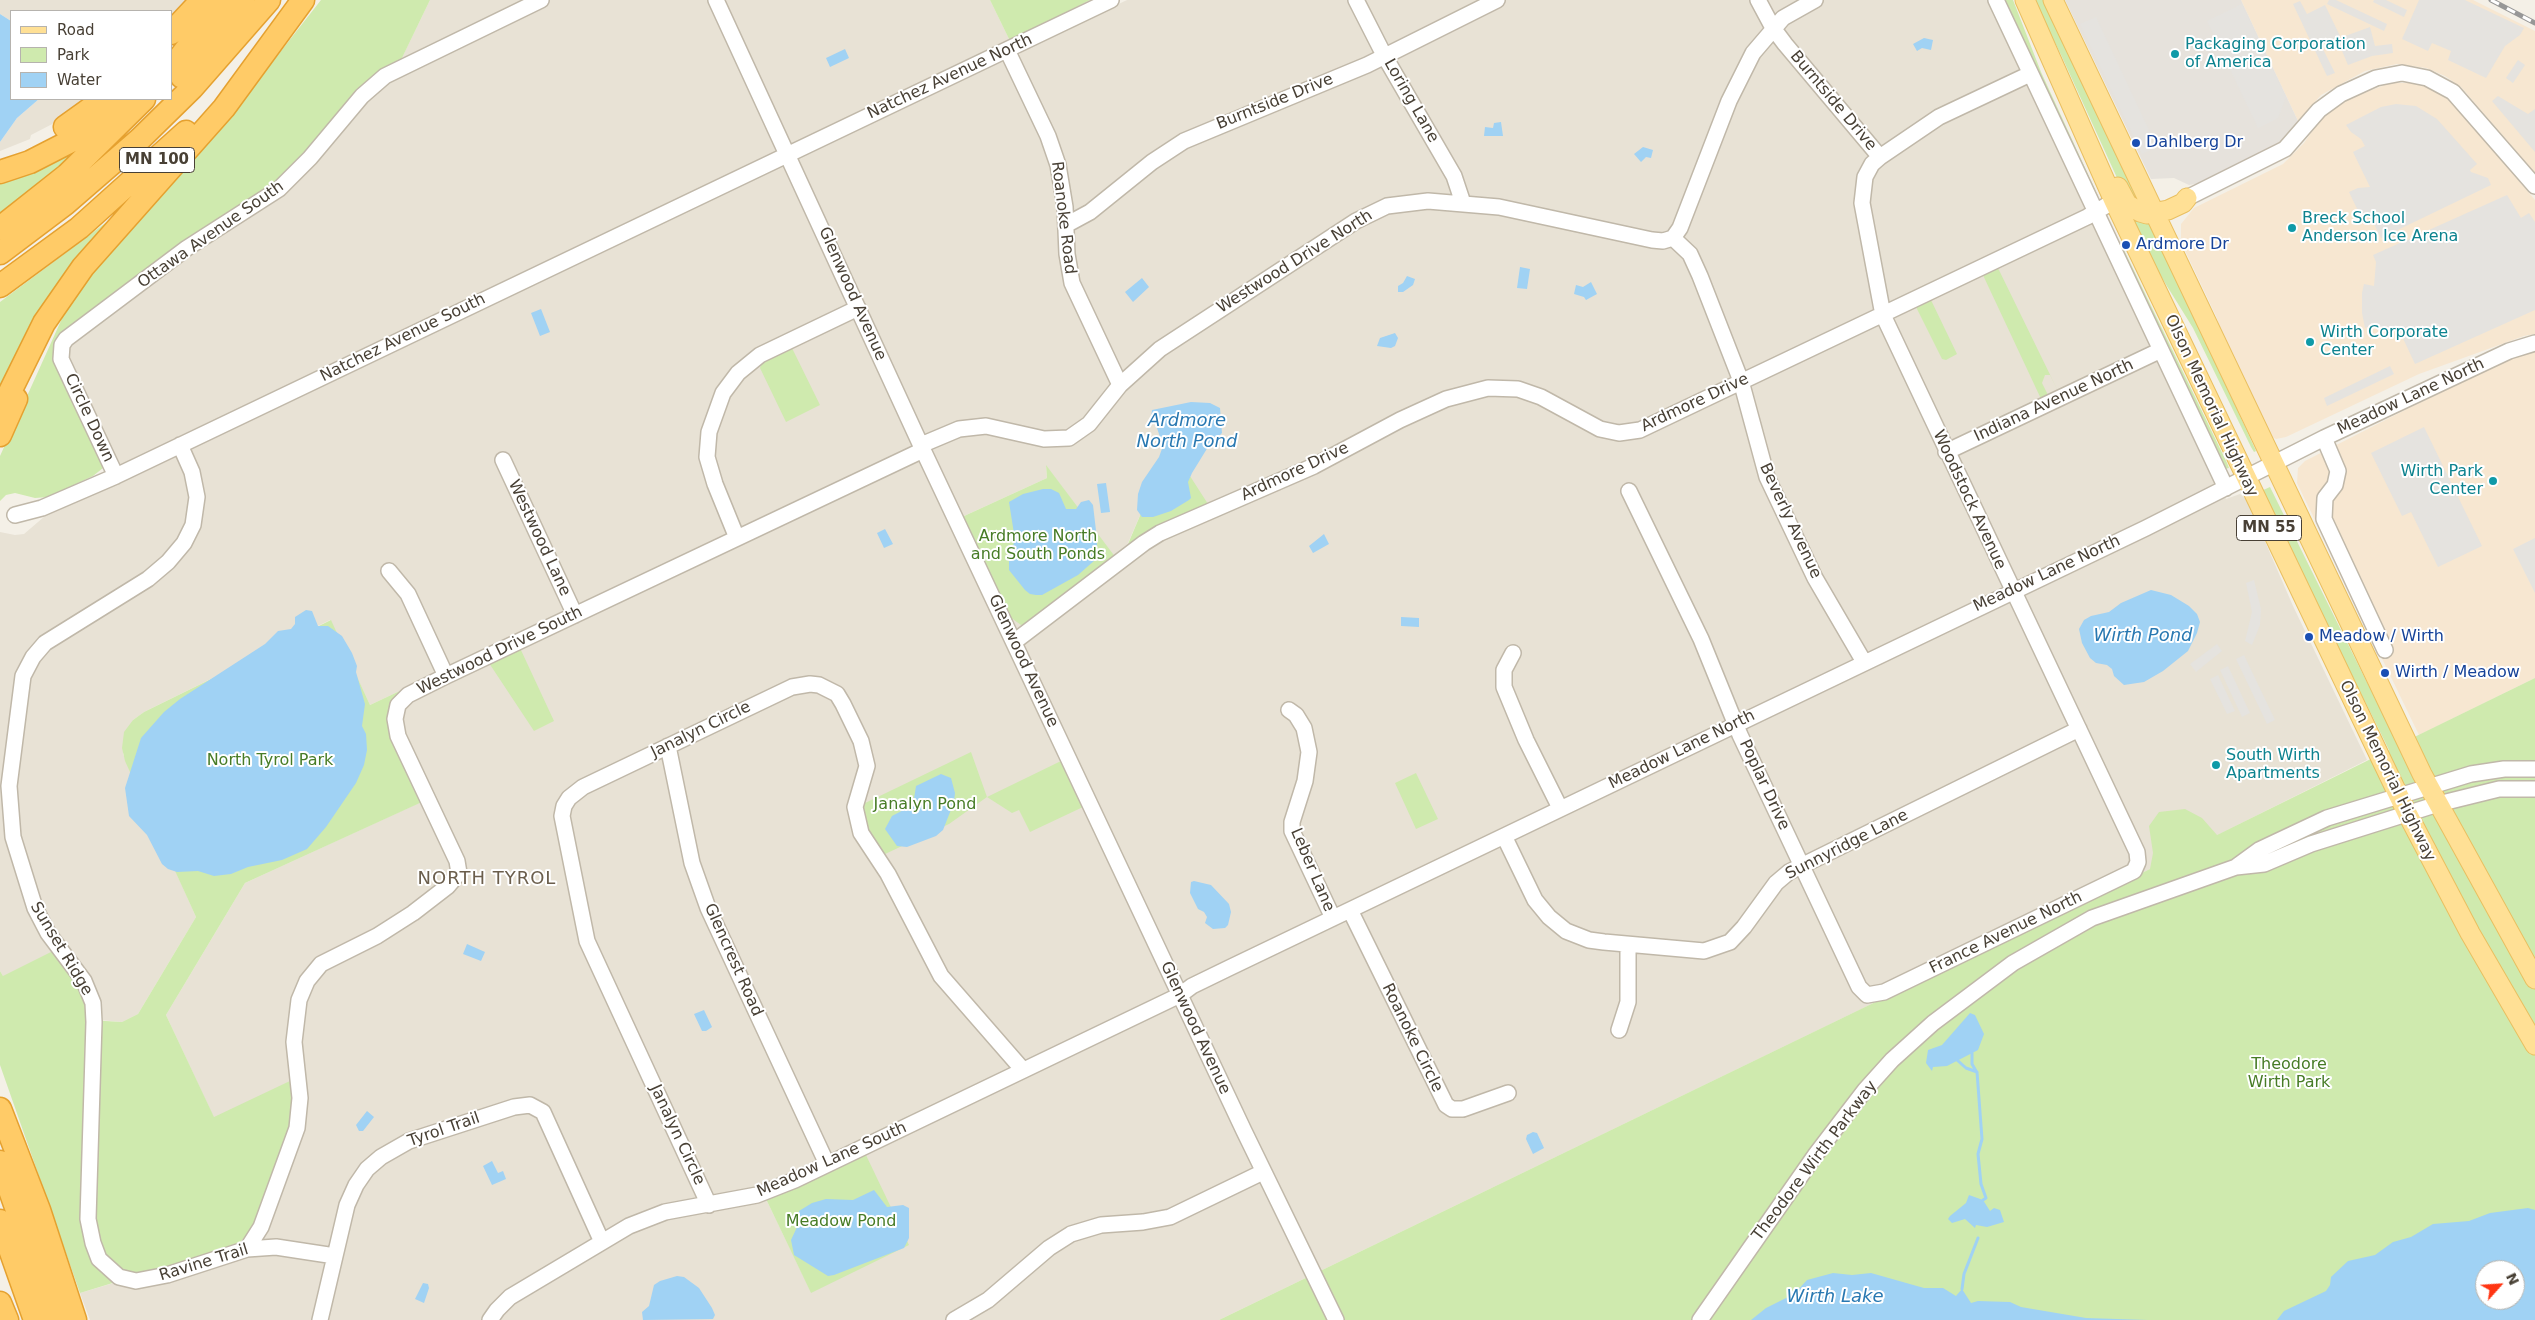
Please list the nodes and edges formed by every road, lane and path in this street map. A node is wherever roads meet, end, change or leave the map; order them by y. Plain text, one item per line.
1 (202, 0) edge
2 (224, 0) edge
3 (243, 0) edge
4 (269, 0) edge
5 (541, 0) edge
6 (716, 0) edge
7 (1111, 0) edge
8 (1356, 0) edge
9 (1497, 0) edge
10 (1758, 0) edge
11 (1815, 0) edge
12 (1996, 0) edge
13 (2024, 0) edge
14 (2053, 0) edge
15 (298, 6) edge
16 (2036, 26) junction
17 (1773, 28) junction
18 (176, 47) edge
19 (1007, 50) junction
20 (1385, 57) junction
21 (172, 64) edge
22 (2030, 74) junction
23 (172, 88) edge
24 (103, 100) edge
25 (129, 100) edge
26 (143, 100) edge
27 (161, 100) edge
28 (35, 151) junction
29 (788, 154) junction
30 (0, 157) edge
31 (1880, 157) junction
32 (113, 163) junction
33 (0, 172) edge
34 (2535, 186) edge
35 (2187, 198) joint
36 (2114, 201) junction
37 (1463, 204) junction
38 (2096, 212) junction
39 (2156, 214) junction
40 (1066, 224) junction
41 (0, 228) edge
42 (1673, 238) junction
43 (0, 253) edge
44 (0, 286) edge
45 (66, 291) junction
46 (858, 308) junction
47 (1883, 315) junction
48 (2535, 344) edge
49 (2161, 350) junction
50 (61, 359) joint
51 (1741, 381) junction
52 (1120, 385) junction
53 (0, 412) edge
54 (0, 435) edge
55 (2324, 438) junction
56 (180, 445) junction
57 (922, 447) junction
58 (1946, 452) junction
59 (503, 460) dead end
60 (2274, 463) junction
61 (116, 476) junction
62 (2245, 478) junction
63 (2226, 488) junction
64 (1629, 491) dead end
65 (15, 515) dead end
66 (737, 538) junction
67 (389, 571) dead end
68 (2012, 590) junction
69 (575, 615) junction
70 (1014, 642) junction
71 (2386, 650) dead end
72 (1513, 653) dead end
73 (1864, 662) junction
74 (446, 676) junction
75 (1290, 710) dead end
76 (1736, 724) junction
77 (2079, 729) junction
78 (668, 746) junction
79 (2535, 768) edge
80 (2535, 789) edge
81 (2433, 796) junction
82 (2403, 805) junction
83 (1560, 808) junction
84 (1504, 836) junction
85 (2138, 862) joint
86 (1802, 865) junction
87 (1350, 910) junction
88 (1333, 918) junction
89 (1628, 945) junction
90 (2535, 979) edge
91 (1180, 995) junction
92 (1867, 995) joint
93 (1619, 1030) dead end
94 (2535, 1045) edge
95 (1023, 1070) junction
96 (1508, 1093) dead end
97 (0, 1095) edge
98 (0, 1109) edge
99 (12, 1139) junction
100 (0, 1162) edge
101 (827, 1164) junction
102 (1264, 1172) junction
103 (709, 1205) junction
104 (0, 1221) edge
105 (602, 1242) junction
106 (247, 1249) junction
107 (335, 1256) junction
108 (0, 1268) edge
109 (107, 1268) joint
110 (0, 1303) edge
111 (7, 1320) edge
112 (21, 1320) edge
113 (35, 1320) edge
114 (56, 1320) edge
115 (74, 1320) edge
116 (320, 1320) edge
117 (490, 1320) edge
118 (954, 1320) edge
119 (1336, 1320) edge
120 (1700, 1320) edge

1 - 18 highway
2 - 18 highway
3 - 23 highway
4 - 32 highway, MN 100
5 - 50 street, Ottawa Avenue South
6 - 29 street, Glenwood Avenue
7 - 19 street, Natchez Avenue North
8 - 20 street, Loring Lane
9 - 20 street, Burntside Drive
10 - 17 street, Burntside Drive
11 - 17 street
12 - 22 street
13 - 16 main road, Olson Memorial Highway / MN 55
14 - 39 main road, Olson Memorial Highway / MN 55
15 - 44 highway, MN 100
15 - 45 highway
16 - 36 main road, Olson Memorial Highway / MN 55
16 - 39 main road
17 - 31 street, Burntside Drive
17 - 42 street
18 - 21 highway
19 - 29 street, Natchez Avenue North
19 - 40 street, Roanoke Road
20 - 37 street, Loring Lane
20 - 40 street, Burntside Drive
22 - 31 street, Burntside Drive
22 - 38 street
24 - 28 highway
25 - 28 highway
26 - 41 highway
27 - 32 highway
28 - 30 highway
28 - 33 highway
29 - 46 street, Glenwood Avenue
29 - 56 street, Natchez Avenue South
31 - 47 street, Woodstock Avenue
32 - 43 highway, MN 100
34 - 35 street
35 - 39 main road
36 - 38 street, Ardmore Drive
36 - 62 main road, Olson Memorial Highway / MN 55
37 - 42 street, Westwood Drive North
37 - 52 street, Westwood Drive North
38 - 47 street, Ardmore Drive
38 - 49 street
39 - 60 main road, Olson Memorial Highway / MN 55
40 - 52 street, Roanoke Road
42 - 51 street, Beverly Avenue
45 - 53 highway
45 - 54 highway
46 - 57 street, Glenwood Avenue
46 - 66 street
47 - 51 street, Ardmore Drive
47 - 58 street, Woodstock Avenue
48 - 55 street, Meadow Lane North
49 - 58 street, Indiana Avenue North
49 - 63 street
50 - 61 street, Circle Down
51 - 70 street, Ardmore Drive
51 - 73 street, Beverly Avenue
52 - 57 street, Westwood Drive North
55 - 60 street, Meadow Lane North
55 - 71 street
56 - 61 street, Natchez Avenue South
56 - 109 street, Sunset Ridge
57 - 66 street, Westwood Drive South
57 - 70 street, Glenwood Avenue
58 - 68 street, Woodstock Avenue
59 - 69 street, Westwood Lane
60 - 62 street, Meadow Lane North
60 - 81 main road, Olson Memorial Highway / MN 55
61 - 65 street, Natchez Avenue South
62 - 63 street, Meadow Lane North
62 - 82 main road, Olson Memorial Highway / MN 55
63 - 68 street, Meadow Lane North
64 - 76 street, Poplar Drive
66 - 69 street, Westwood Drive South
67 - 74 street
68 - 73 street, Meadow Lane North
68 - 77 street, Woodstock Avenue
69 - 74 street, Westwood Drive South
70 - 91 street, Glenwood Avenue
72 - 83 street
73 - 76 street, Meadow Lane North
74 - 106 street, Westwood Drive South
75 - 88 street, Leber Lane
76 - 83 street, Meadow Lane North
76 - 86 street, Poplar Drive
77 - 85 street, Woodstock Avenue
77 - 86 street, Sunnyridge Lane
78 - 95 street, Janalyn Circle
78 - 101 street, Glencrest Road
78 - 103 street, Janalyn Circle
79 - 81 street, Theodore Wirth Parkway
80 - 81 street, Theodore Wirth Parkway
81 - 82 street, Theodore Wirth Parkway
81 - 90 main road, Olson Memorial Highway / MN 55
82 - 94 main road, Olson Memorial Highway / MN 55
82 - 120 street, Theodore Wirth Parkway
83 - 84 street, Meadow Lane North
84 - 87 street, Meadow Lane North
84 - 89 street, Sunnyridge Lane
85 - 92 street, France Avenue North
86 - 89 street, Sunnyridge Lane
86 - 92 street, Poplar Drive
87 - 88 street, Meadow Lane North
87 - 96 street, Roanoke Circle
88 - 91 street
89 - 93 street
91 - 95 street, Meadow Lane South
91 - 102 street, Glenwood Avenue
95 - 101 street, Meadow Lane South
97 - 99 highway
98 - 99 highway
99 - 115 highway
100 - 114 highway
101 - 103 street, Meadow Lane South
102 - 118 street
102 - 119 street, Glenwood Avenue
103 - 105 street, Meadow Lane South
104 - 113 highway
105 - 107 street, Tyrol Trail
105 - 117 street, Meadow Lane South
106 - 107 street, Ravine Trail
106 - 109 street, Ravine Trail
107 - 116 street, Tyrol Trail
108 - 112 highway
110 - 111 highway

